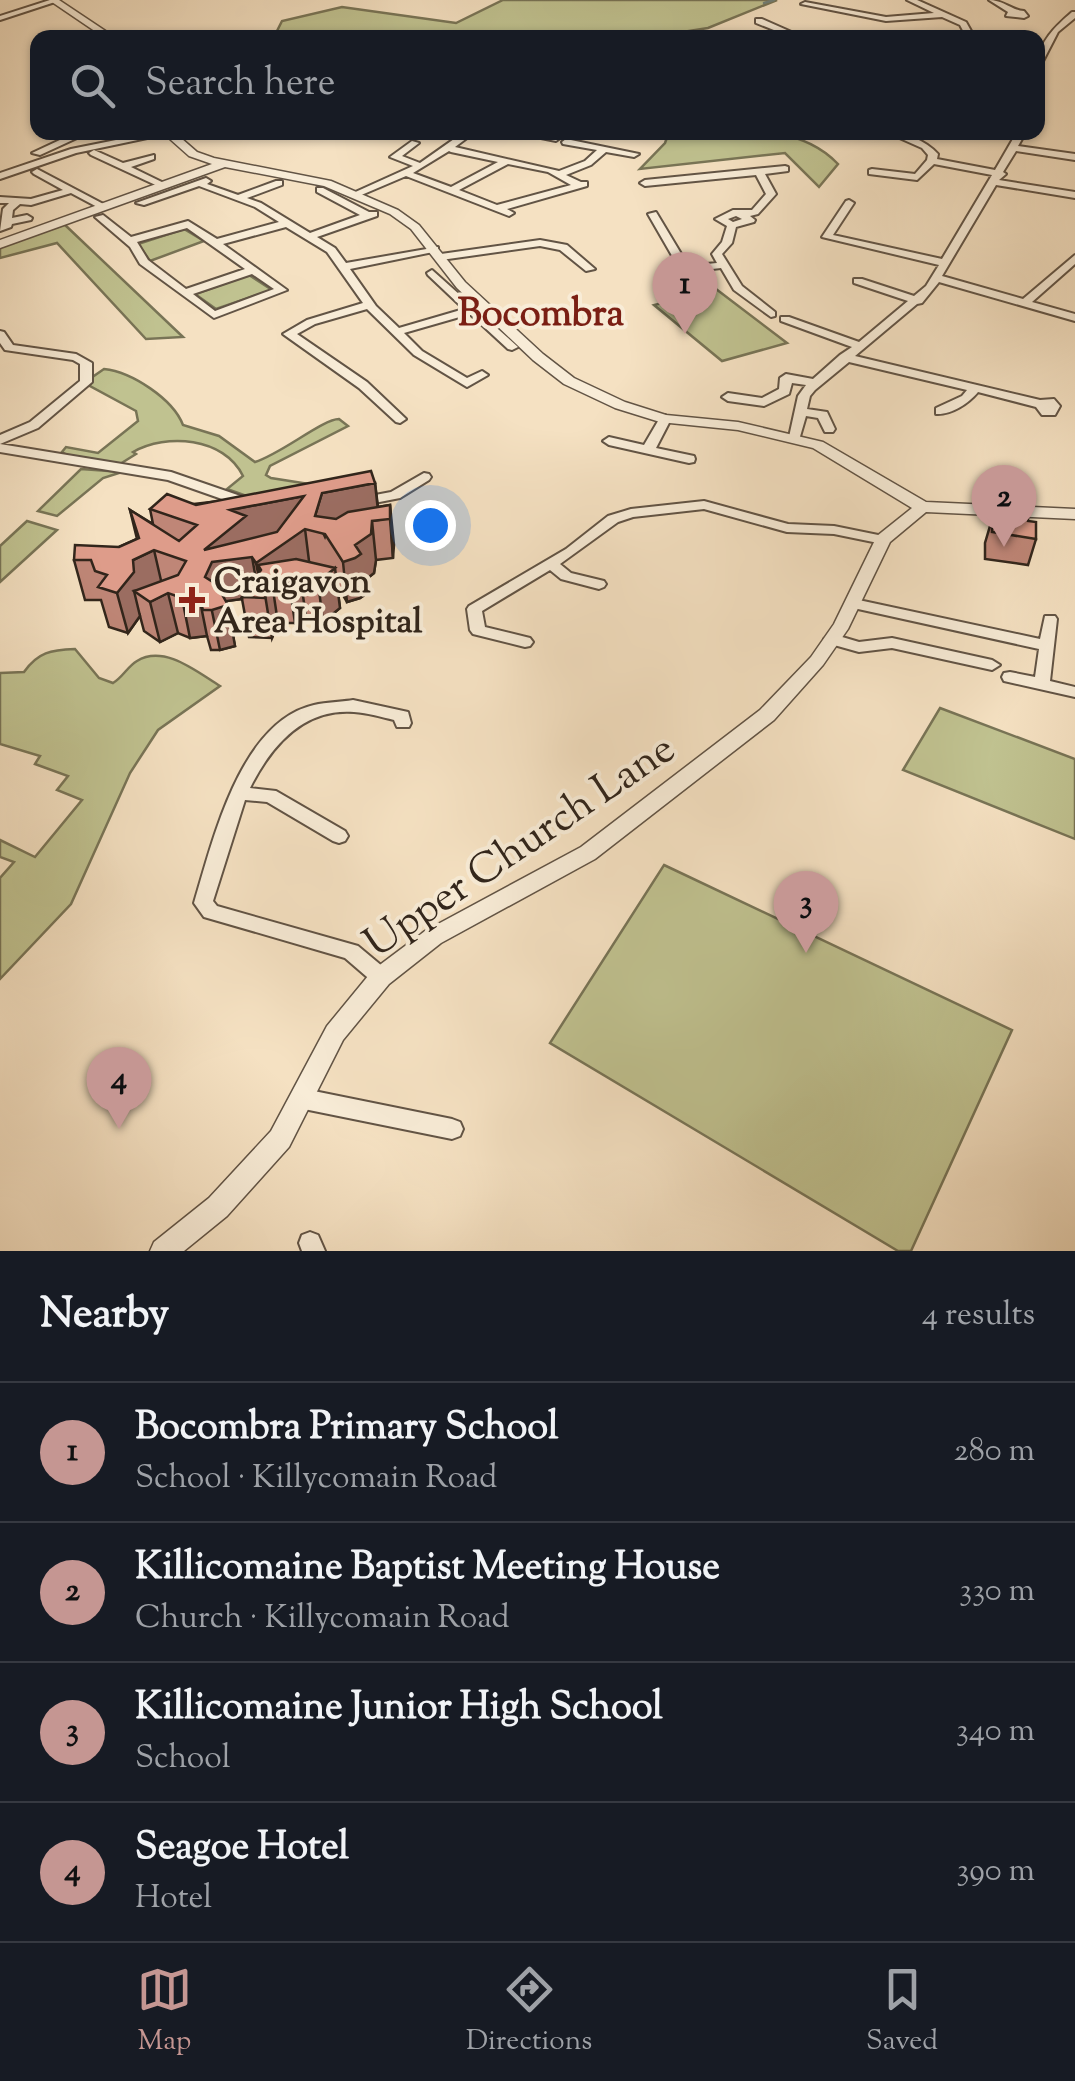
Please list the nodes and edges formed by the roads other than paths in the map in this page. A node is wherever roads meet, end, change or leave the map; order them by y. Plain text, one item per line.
1 (911, 0) edge
2 (993, 0) edge
3 (53, 1) edge
4 (804, 4) dead end
5 (1014, 12) dead end
6 (1075, 14) edge
7 (942, 15) junction
8 (0, 18) edge
9 (759, 20) dead end
10 (99, 30) edge
11 (783, 30) edge
12 (966, 30) edge
13 (1045, 50) edge
14 (69, 140) edge
15 (77, 140) edge
16 (137, 140) edge
17 (176, 140) edge
18 (462, 140) edge
19 (561, 140) edge
20 (909, 140) edge
21 (1019, 140) edge
22 (417, 142) dead end
23 (1016, 148) junction
24 (451, 149) junction
25 (604, 149) junction
26 (93, 150) junction
27 (43, 151) dead end
28 (634, 154) dead end
29 (151, 157) dead end
30 (1075, 157) edge
31 (0, 161) edge
32 (506, 161) junction
33 (932, 162) junction
34 (224, 164) junction
35 (124, 166) junction
36 (422, 166) junction
37 (785, 169) dead end
38 (30, 171) junction
39 (872, 172) dead end
40 (406, 173) junction
41 (760, 173) junction
42 (562, 174) junction
43 (0, 176) edge
44 (999, 178) junction
45 (653, 181) dead end
46 (282, 183) dead end
47 (165, 186) junction
48 (72, 190) junction
49 (451, 192) junction
50 (321, 193) dead end
51 (356, 194) junction
52 (1075, 196) edge
53 (238, 198) junction
54 (0, 200) edge
55 (17, 202) junction
56 (146, 202) dead end
57 (849, 204) dead end
58 (97, 214) junction
59 (653, 214) dead end
60 (28, 218) dead end
61 (285, 224) junction
62 (3, 225) edge
63 (308, 237) junction
64 (130, 241) junction
65 (216, 243) junction
66 (0, 244) edge
67 (438, 253) junction
68 (1075, 258) edge
69 (946, 263) junction
70 (724, 265) junction
71 (343, 266) junction
72 (252, 270) junction
73 (589, 270) dead end
74 (937, 278) junction
75 (858, 281) dead end
76 (419, 282) dead end
77 (184, 293) junction
78 (918, 301) junction
79 (369, 304) junction
80 (1025, 304) junction
81 (472, 310) junction
82 (1075, 318) edge
83 (396, 332) junction
84 (0, 334) edge
85 (506, 346) dead end
86 (860, 346) junction
87 (844, 357) junction
88 (474, 381) dead end
89 (815, 383) junction
90 (974, 388) junction
91 (728, 398) dead end
92 (800, 411) junction
93 (940, 411) dead end
94 (1075, 413) edge
95 (400, 419) dead end
96 (665, 420) junction
97 (829, 430) dead end
98 (795, 437) junction
99 (610, 441) dead end
100 (4, 446) edge
101 (649, 448) junction
102 (689, 459) dead end
103 (424, 477) dead end
104 (604, 502) dead end
105 (346, 504) edge
106 (262, 505) edge
107 (922, 508) junction
108 (1075, 514) edge
109 (618, 517) junction
110 (883, 540) junction
111 (551, 564) junction
112 (599, 584) dead end
113 (854, 604) junction
114 (1050, 619) dead end
115 (832, 639) junction
116 (525, 642) dead end
117 (1047, 646) junction
118 (992, 665) dead end
119 (1010, 677) dead end
120 (1042, 684) junction
121 (1074, 692) edge
122 (403, 723) dead end
123 (236, 794) junction
124 (339, 836) dead end
125 (381, 976) junction
126 (304, 1099) junction
127 (452, 1128) dead end
128 (164, 1251) edge

1 - 7 street
2 - 5 street
3 - 8 street
3 - 10 street
4 - 7 street
6 - 13 street
7 - 12 street
9 - 11 street
14 - 27 street
15 - 26 street
16 - 26 street
17 - 34 street
18 - 24 street
19 - 25 street
20 - 33 street
21 - 23 street
22 - 36 street
23 - 30 street
23 - 44 street
24 - 32 street
24 - 36 street
25 - 28 street
25 - 42 street
26 - 35 street
26 - 38 street
29 - 35 street
31 - 38 street
32 - 42 street
32 - 49 street
33 - 39 street
33 - 44 street
34 - 47 street
34 - 51 street
35 - 47 street
36 - 40 street
37 - 41 street
38 - 43 street
38 - 48 street
40 - 49 street
40 - 51 street
41 - 45 street
41 - 70 street
42 - 49 street
44 - 52 street
44 - 69 street
46 - 53 street
47 - 58 street
48 - 55 street
48 - 58 street
50 - 63 street
51 - 67 street
53 - 56 street
53 - 61 street
54 - 55 street
55 - 62 street
57 - 69 street
58 - 64 street
58 - 66 street
59 - 70 street
60 - 62 street
61 - 63 street
61 - 65 street
63 - 71 street
64 - 65 street
64 - 77 street
65 - 72 street
67 - 71 street
67 - 73 street
67 - 96 street
68 - 80 street
69 - 74 street
70 - 86 street
71 - 79 street
72 - 77 street
72 - 77 street
74 - 78 street
74 - 80 street
75 - 78 street
76 - 81 street
78 - 86 street
79 - 83 street
79 - 95 street
80 - 82 street
81 - 83 street
81 - 85 street
83 - 88 street
84 - 100 street
86 - 87 street
87 - 89 street
87 - 90 street
89 - 91 street
89 - 92 street
90 - 93 street
90 - 94 street
92 - 97 street
92 - 98 street
96 - 98 street
96 - 101 street
98 - 107 street
99 - 101 street
100 - 106 street
101 - 102 street
103 - 105 street
104 - 109 street
107 - 108 street
107 - 110 street, Upper Church Lane
109 - 110 street
109 - 111 street
110 - 113 street, Upper Church Lane
111 - 112 street
111 - 116 street
113 - 115 street, Upper Church Lane
113 - 117 street
114 - 117 street
115 - 118 street
115 - 125 street, Upper Church Lane
117 - 120 street
119 - 120 street
120 - 121 street
122 - 123 street
123 - 124 street
123 - 125 street
125 - 126 street, Upper Church Lane
126 - 127 street
126 - 128 street, Upper Church Lane

